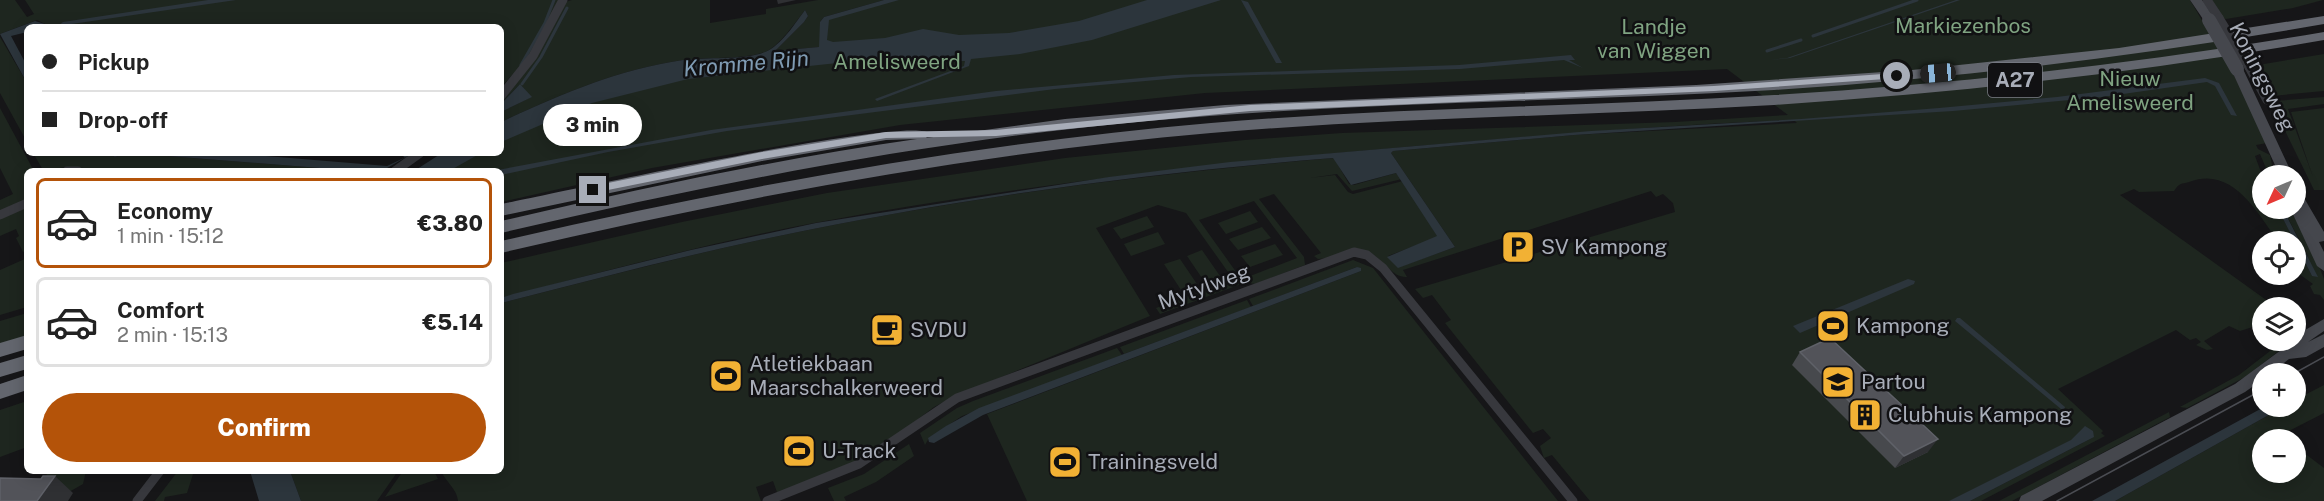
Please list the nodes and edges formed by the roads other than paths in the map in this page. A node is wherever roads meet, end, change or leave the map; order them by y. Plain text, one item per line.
1 (563, 0) edge
2 (2196, 0) edge
3 (2207, 0) edge
4 (2214, 19) junction
5 (2324, 20) edge
6 (2324, 36) edge
7 (2243, 68) junction
8 (504, 92) edge
9 (2267, 99) dead end
10 (996, 133) junction
11 (416, 156) edge
12 (2283, 165) edge
13 (398, 168) edge
14 (24, 204) edge
15 (504, 209) edge
16 (2306, 213) edge
17 (0, 215) edge
18 (2301, 219) edge
19 (504, 226) edge
20 (2324, 244) edge
21 (504, 246) edge
22 (2324, 266) edge
23 (2323, 330) edge
24 (24, 343) edge
25 (0, 350) edge
26 (24, 363) edge
27 (0, 370) edge
28 (24, 383) edge
29 (0, 391) edge
30 (158, 474) edge
31 (137, 501) edge
32 (767, 501) edge
33 (1573, 501) edge
34 (2026, 501) edge

1 - 8 street
2 - 4 main road, Koningsweg
3 - 4 street, Koningsweg
4 - 7 main road, Koningsweg, bridge
5 - 10 highway, A27
6 - 21 highway, A27
7 - 9 street, Koningsweg
7 - 12 main road, Koningsweg
10 - 15 highway, A27
10 - 19 highway, A27
11 - 13 street
14 - 17 street
16 - 20 main road
18 - 22 main road
23 - 34 main road
24 - 25 highway
26 - 27 highway
28 - 29 highway
30 - 31 street
32 - 33 street, Mytylweg

